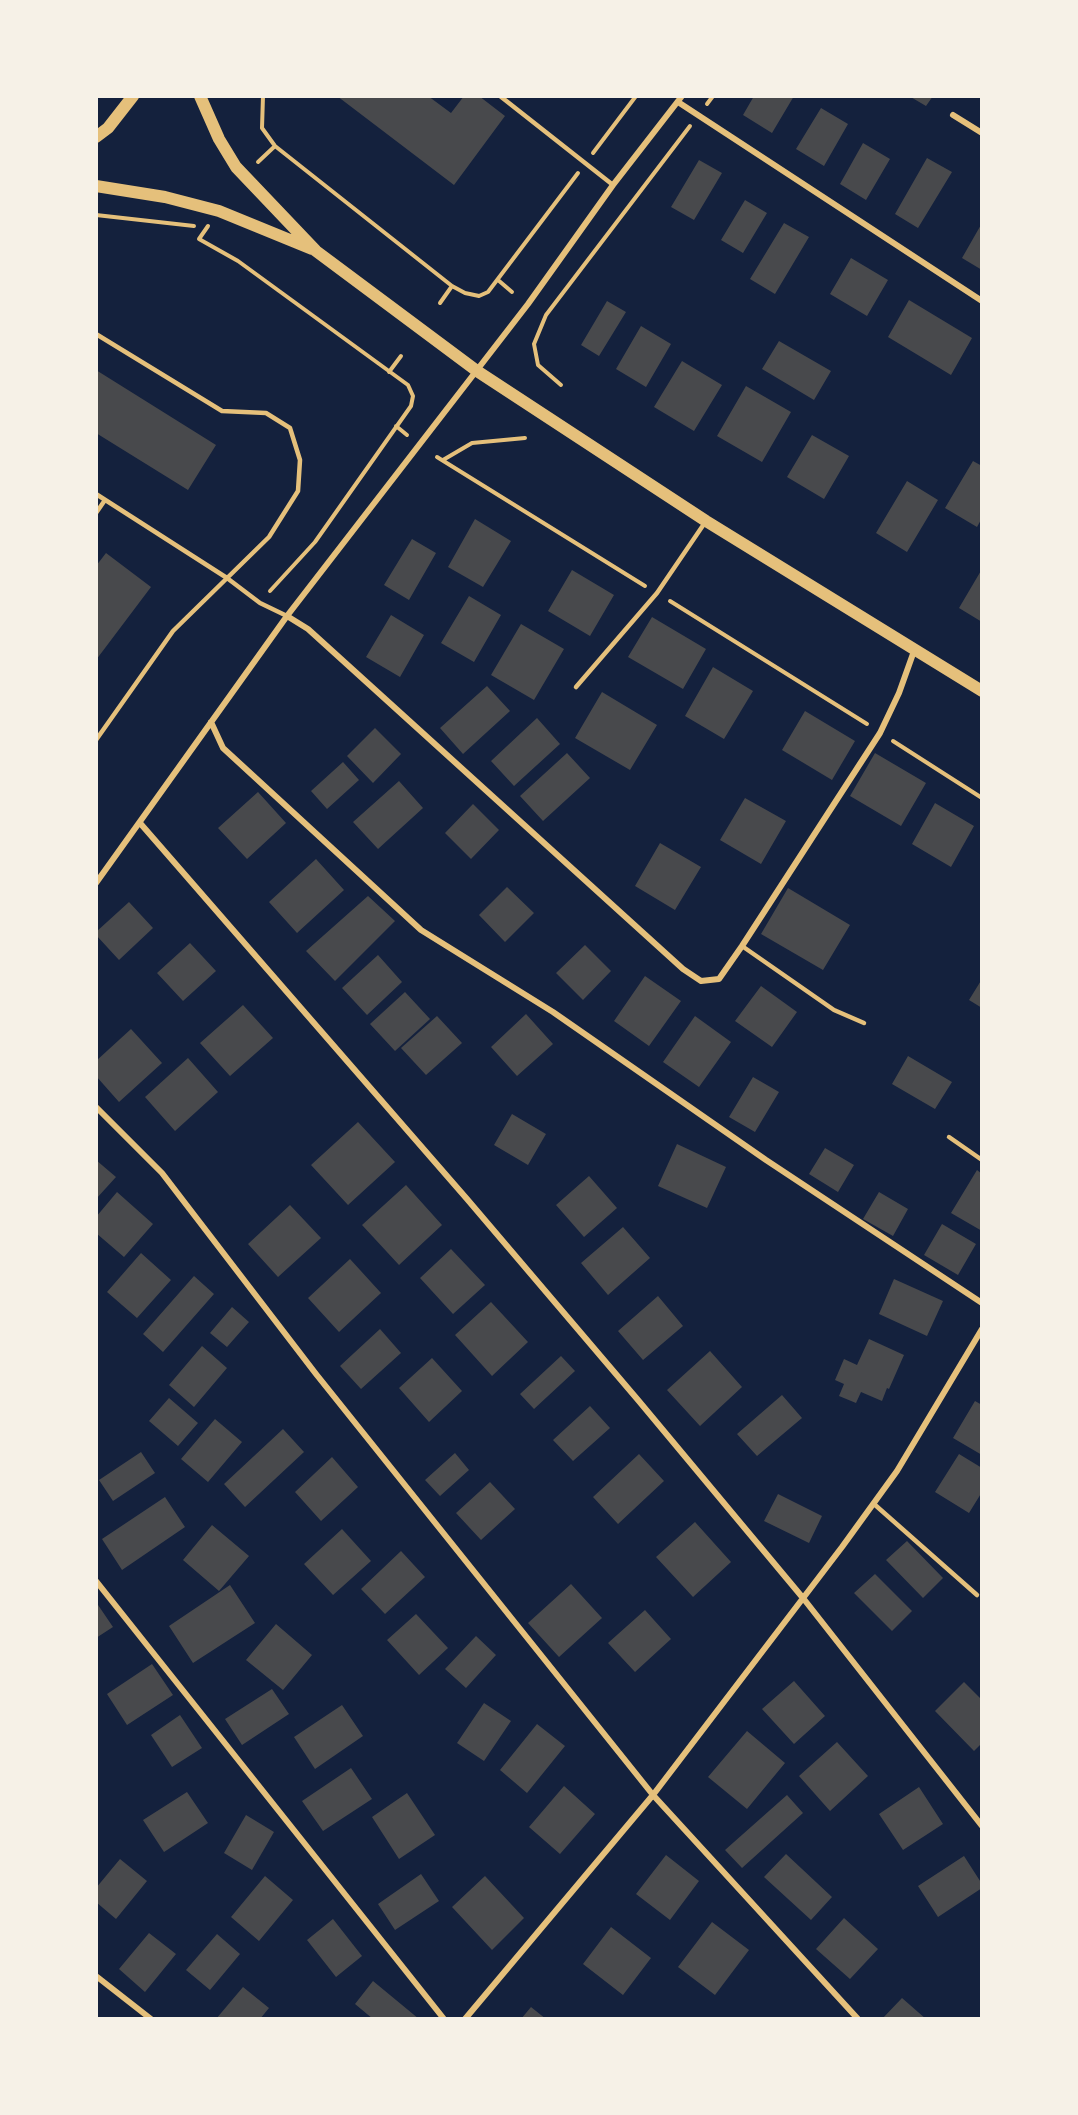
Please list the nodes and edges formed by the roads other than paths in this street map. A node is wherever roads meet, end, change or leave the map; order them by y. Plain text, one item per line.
1 (133, 96) edge
2 (200, 96) edge
3 (500, 96) edge
4 (680, 99) edge
5 (953, 115) dead end
6 (982, 134) edge
7 (96, 137) edge
8 (613, 185) junction
9 (96, 186) edge
10 (316, 251) junction
11 (982, 301) edge
12 (96, 334) edge
13 (477, 371) junction
14 (96, 494) edge
15 (105, 500) junction
16 (96, 513) edge
17 (706, 521) junction
18 (227, 578) junction
19 (287, 616) junction
20 (914, 651) junction
21 (576, 687) dead end
22 (982, 691) edge
23 (211, 722) junction
24 (96, 740) edge
25 (140, 823) junction
26 (96, 883) edge
27 (742, 946) junction
28 (864, 1023) dead end
29 (96, 1107) edge
30 (949, 1137) dead end
31 (982, 1160) edge
32 (982, 1303) edge
33 (982, 1329) edge
34 (874, 1504) junction
35 (96, 1581) edge
36 (977, 1595) dead end
37 (803, 1598) junction
38 (653, 1795) junction
39 (982, 1826) edge
40 (96, 1976) edge
41 (151, 2019) edge
42 (444, 2019) edge
43 (465, 2019) edge
44 (858, 2019) edge

1 - 7 main road
2 - 10 main road
3 - 8 lane
4 - 8 street
4 - 11 street
5 - 6 street
8 - 13 street
9 - 10 main road
10 - 13 main road
12 - 18 lane
13 - 17 main road
13 - 19 street
14 - 15 lane
15 - 16 lane
15 - 18 lane
17 - 20 main road
17 - 21 lane
18 - 19 lane
18 - 24 lane
19 - 23 street
19 - 27 street
20 - 22 main road
20 - 27 street
23 - 25 street
23 - 32 street
25 - 26 street
25 - 37 street
27 - 28 lane
29 - 38 street
30 - 31 lane
33 - 34 street
34 - 36 lane
34 - 37 street
35 - 42 street
37 - 38 street
37 - 39 street
38 - 43 street
38 - 44 street
40 - 41 street

